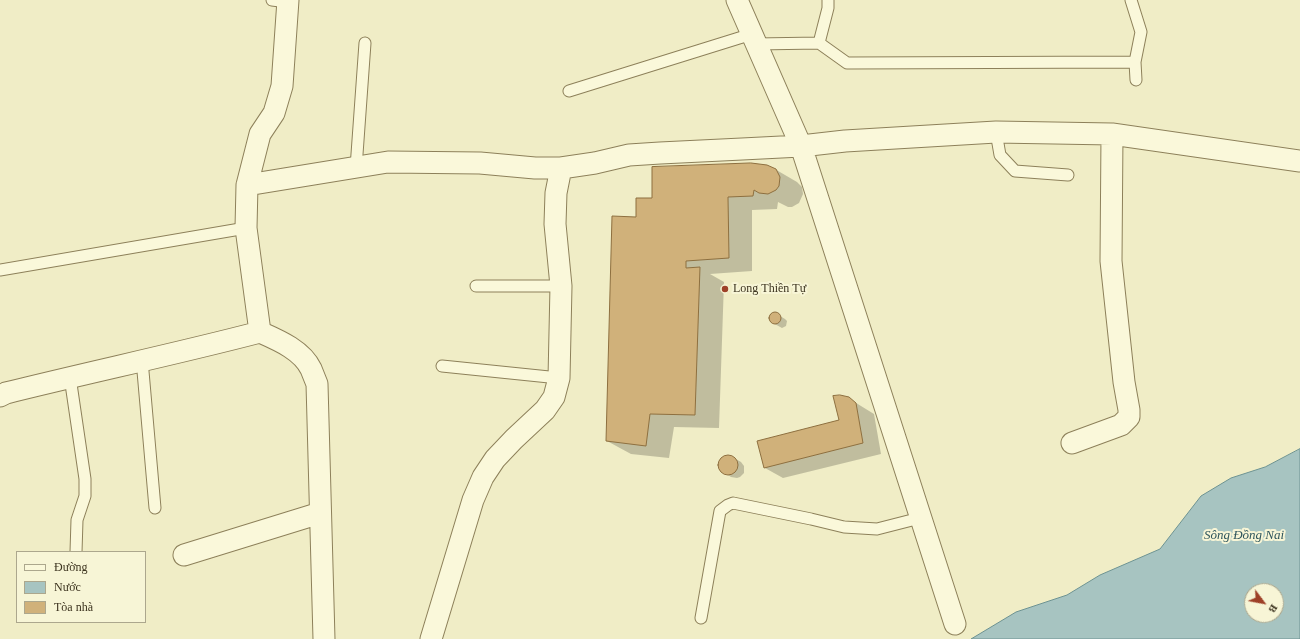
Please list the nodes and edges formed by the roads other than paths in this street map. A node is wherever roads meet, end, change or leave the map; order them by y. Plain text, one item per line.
1 (737, 0) edge
2 (828, 0) edge
3 (1131, 0) edge
4 (282, 1) edge
5 (754, 39) junction
6 (365, 43) dead end
7 (819, 43) junction
8 (1136, 62) junction
9 (1136, 80) dead end
10 (569, 91) dead end
11 (996, 132) junction
12 (1112, 134) junction
13 (801, 146) junction
14 (1300, 161) edge
15 (356, 168) junction
16 (561, 168) junction
17 (1068, 175) dead end
18 (247, 185) junction
19 (246, 228) junction
20 (0, 270) edge
21 (476, 286) dead end
22 (561, 286) junction
23 (260, 332) junction
24 (142, 360) junction
25 (442, 366) dead end
26 (70, 377) junction
27 (559, 378) junction
28 (0, 396) edge
29 (1072, 443) dead end
30 (155, 508) dead end
31 (320, 513) junction
32 (920, 518) junction
33 (76, 551) edge
34 (184, 555) dead end
35 (701, 618) dead end
36 (955, 624) dead end
37 (324, 639) edge
38 (431, 639) edge

1 - 5 street
2 - 7 lane
3 - 8 lane
4 - 18 street
5 - 7 lane
5 - 10 lane
5 - 13 street
6 - 15 lane
7 - 8 lane
8 - 9 lane
11 - 12 street
11 - 13 street
11 - 17 lane
12 - 14 street
12 - 29 street
13 - 16 street
13 - 32 street
15 - 16 street
15 - 18 street
16 - 22 street
18 - 19 street
19 - 20 lane
19 - 23 street
21 - 22 lane
22 - 27 street
23 - 24 street
23 - 31 street
24 - 26 street
24 - 30 lane
25 - 27 lane
26 - 28 street
26 - 33 lane
27 - 38 street
31 - 34 street
31 - 37 street
32 - 35 lane
32 - 36 street

